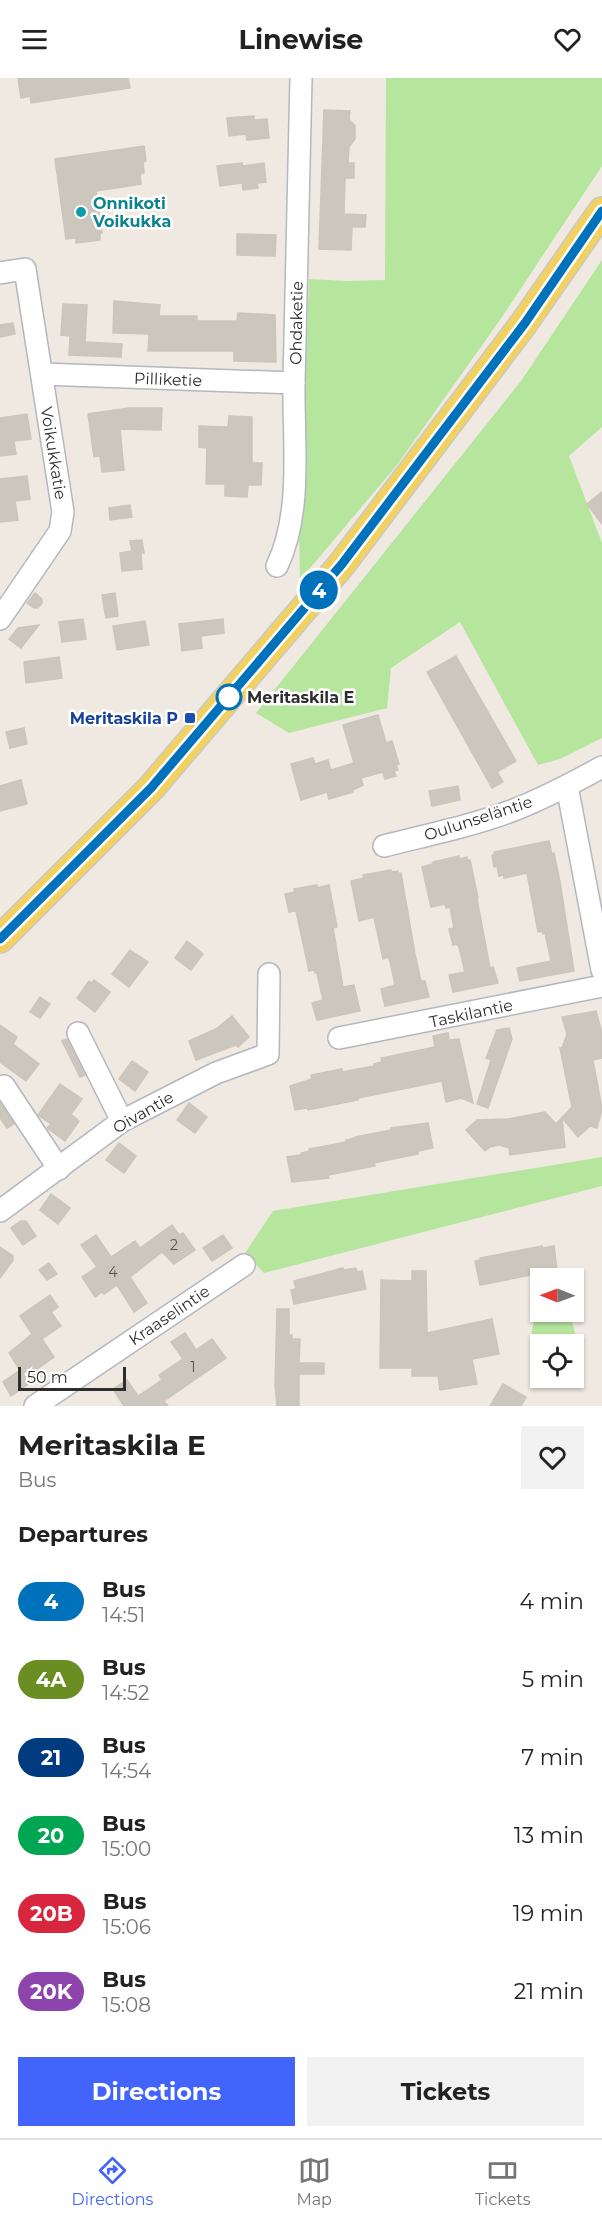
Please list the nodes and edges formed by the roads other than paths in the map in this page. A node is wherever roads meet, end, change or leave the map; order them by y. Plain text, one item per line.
1 (301, 78) edge
2 (602, 211) edge
3 (0, 273) edge
4 (42, 374) junction
5 (294, 383) junction
6 (277, 566) dead end
7 (0, 619) edge
8 (602, 767) edge
9 (567, 786) junction
10 (384, 846) dead end
11 (0, 939) edge
12 (602, 970) edge
13 (269, 974) dead end
14 (602, 986) edge
15 (78, 1033) dead end
16 (339, 1038) dead end
17 (4, 1086) dead end
18 (122, 1121) junction
19 (59, 1169) junction
20 (0, 1211) edge
21 (244, 1265) dead end
22 (35, 1406) edge

1 - 5 street, Ohdaketie
2 - 11 main road
3 - 4 street, Voikukkatie
4 - 5 street, Pilliketie
4 - 7 street, Voikukkatie
5 - 6 street, Ohdaketie
8 - 9 street, Oulunseläntie
9 - 10 street, Oulunseläntie
9 - 12 street
13 - 18 street, Oivantie
14 - 16 street, Taskilantie
15 - 18 street
17 - 19 street
18 - 19 street, Oivantie
19 - 20 street, Oivantie
21 - 22 street, Kraaselintie

